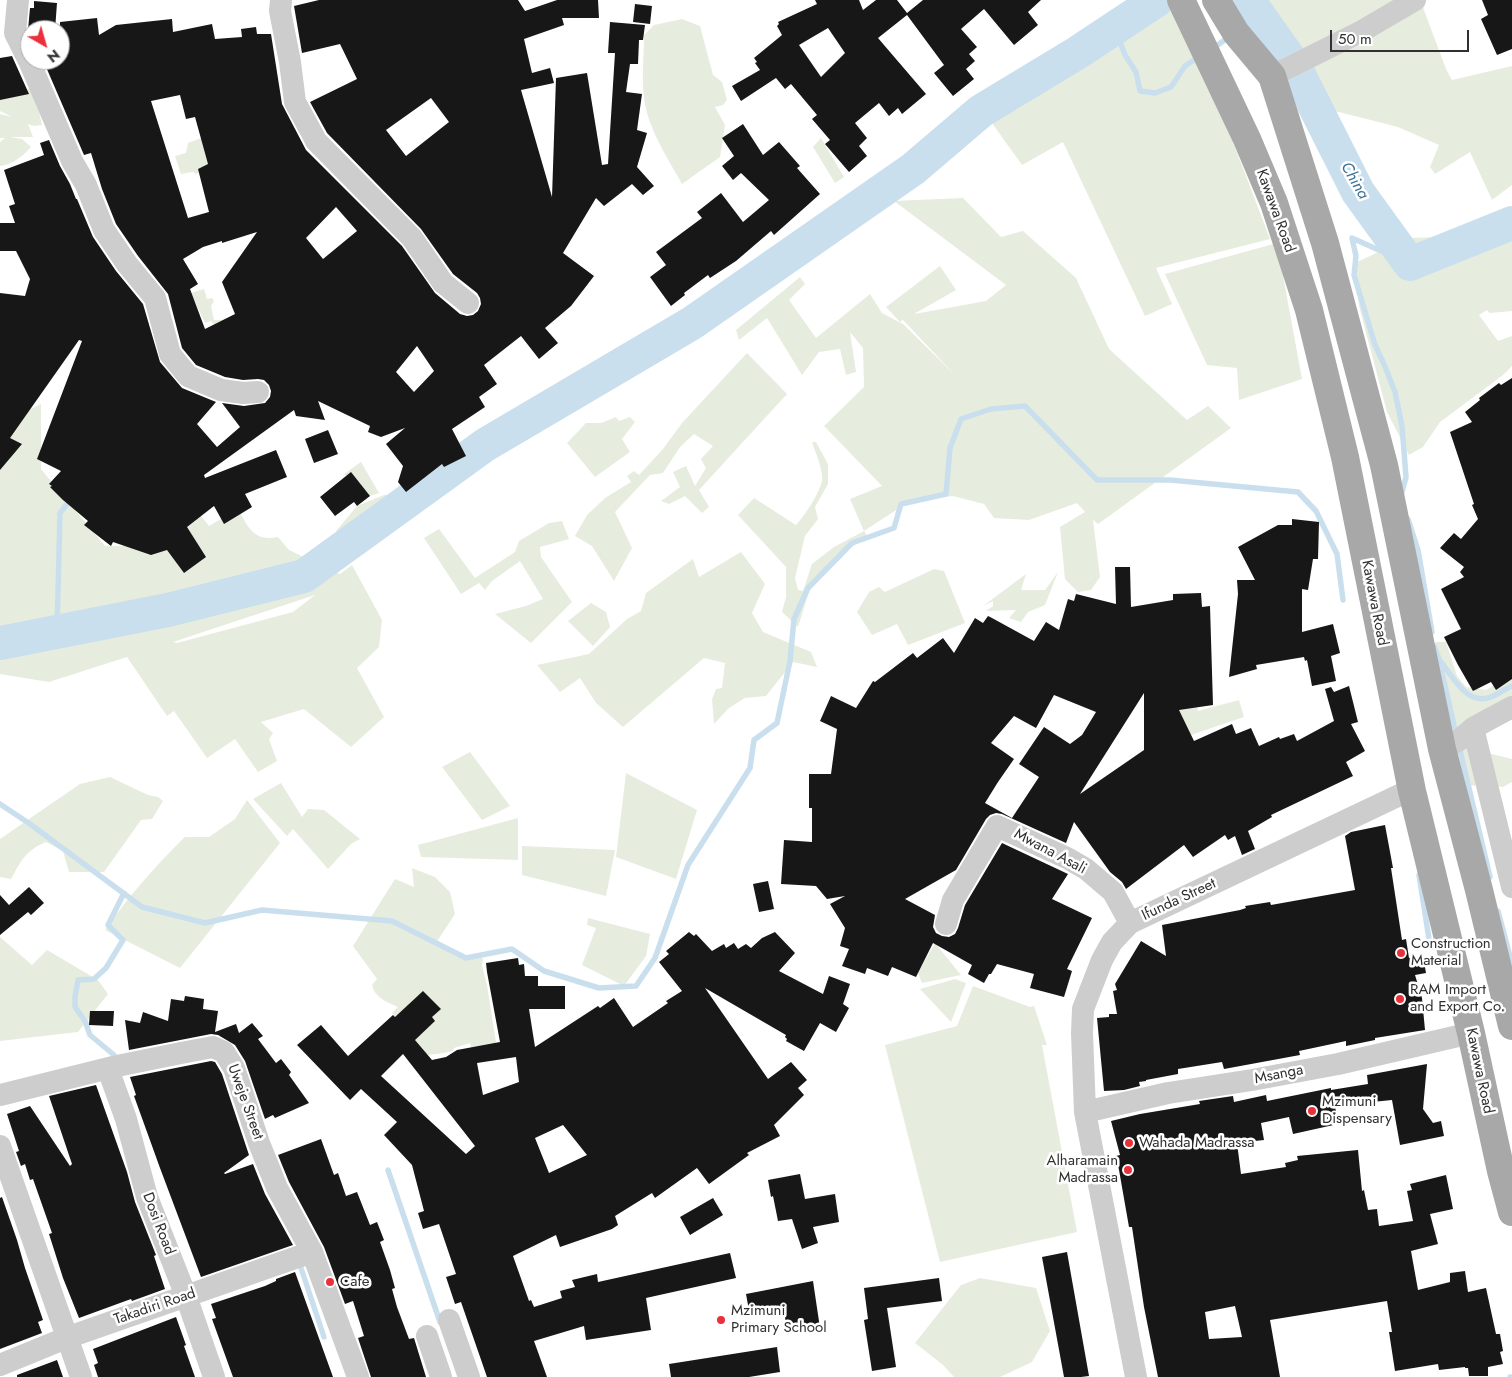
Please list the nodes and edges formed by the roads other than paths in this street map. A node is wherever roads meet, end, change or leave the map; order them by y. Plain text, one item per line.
1 (18, 0) edge
2 (281, 0) edge
3 (1415, 0) edge
4 (1217, 2) edge
5 (1184, 5) edge
6 (0, 25) edge
7 (1272, 76) junction
8 (468, 303) dead end
9 (258, 392) dead end
10 (1512, 706) edge
11 (1474, 728) junction
12 (1442, 749) junction
13 (1412, 791) junction
14 (1512, 886) edge
15 (1130, 923) junction
16 (946, 924) dead end
17 (1512, 1026) edge
18 (1471, 1033) junction
19 (108, 1069) junction
20 (0, 1095) edge
21 (1085, 1112) junction
22 (0, 1146) edge
23 (1512, 1212) edge
24 (312, 1252) junction
25 (186, 1296) junction
26 (449, 1320) dead end
27 (427, 1336) dead end
28 (66, 1338) junction
29 (0, 1364) edge
30 (81, 1377) edge
31 (214, 1377) edge
32 (358, 1377) edge
33 (441, 1377) edge
34 (469, 1377) edge
35 (1136, 1377) edge

1 - 6 street
1 - 9 street
2 - 8 street
3 - 7 street
4 - 7 main road
5 - 13 main road, Kawawa Road
7 - 12 main road
10 - 11 street
11 - 12 street
11 - 14 street
12 - 17 main road
13 - 15 street, Ifunda Street
13 - 18 main road, Kawawa Road
15 - 16 street, Mwana Asali
15 - 21 street, Ifunda Street
18 - 21 street, Msanga
18 - 23 main road, Kawawa Road
19 - 20 street, Uweje Street
19 - 24 street, Uweje Street
19 - 25 street, Dosi Road
21 - 35 street, Ifunda Street
22 - 28 street
24 - 25 street, Takadiri Road
24 - 32 street, Uweje Street
25 - 28 street, Takadiri Road
25 - 31 street, Dosi Road
26 - 34 street
27 - 33 street
28 - 29 street, Takadiri Road
28 - 30 street

